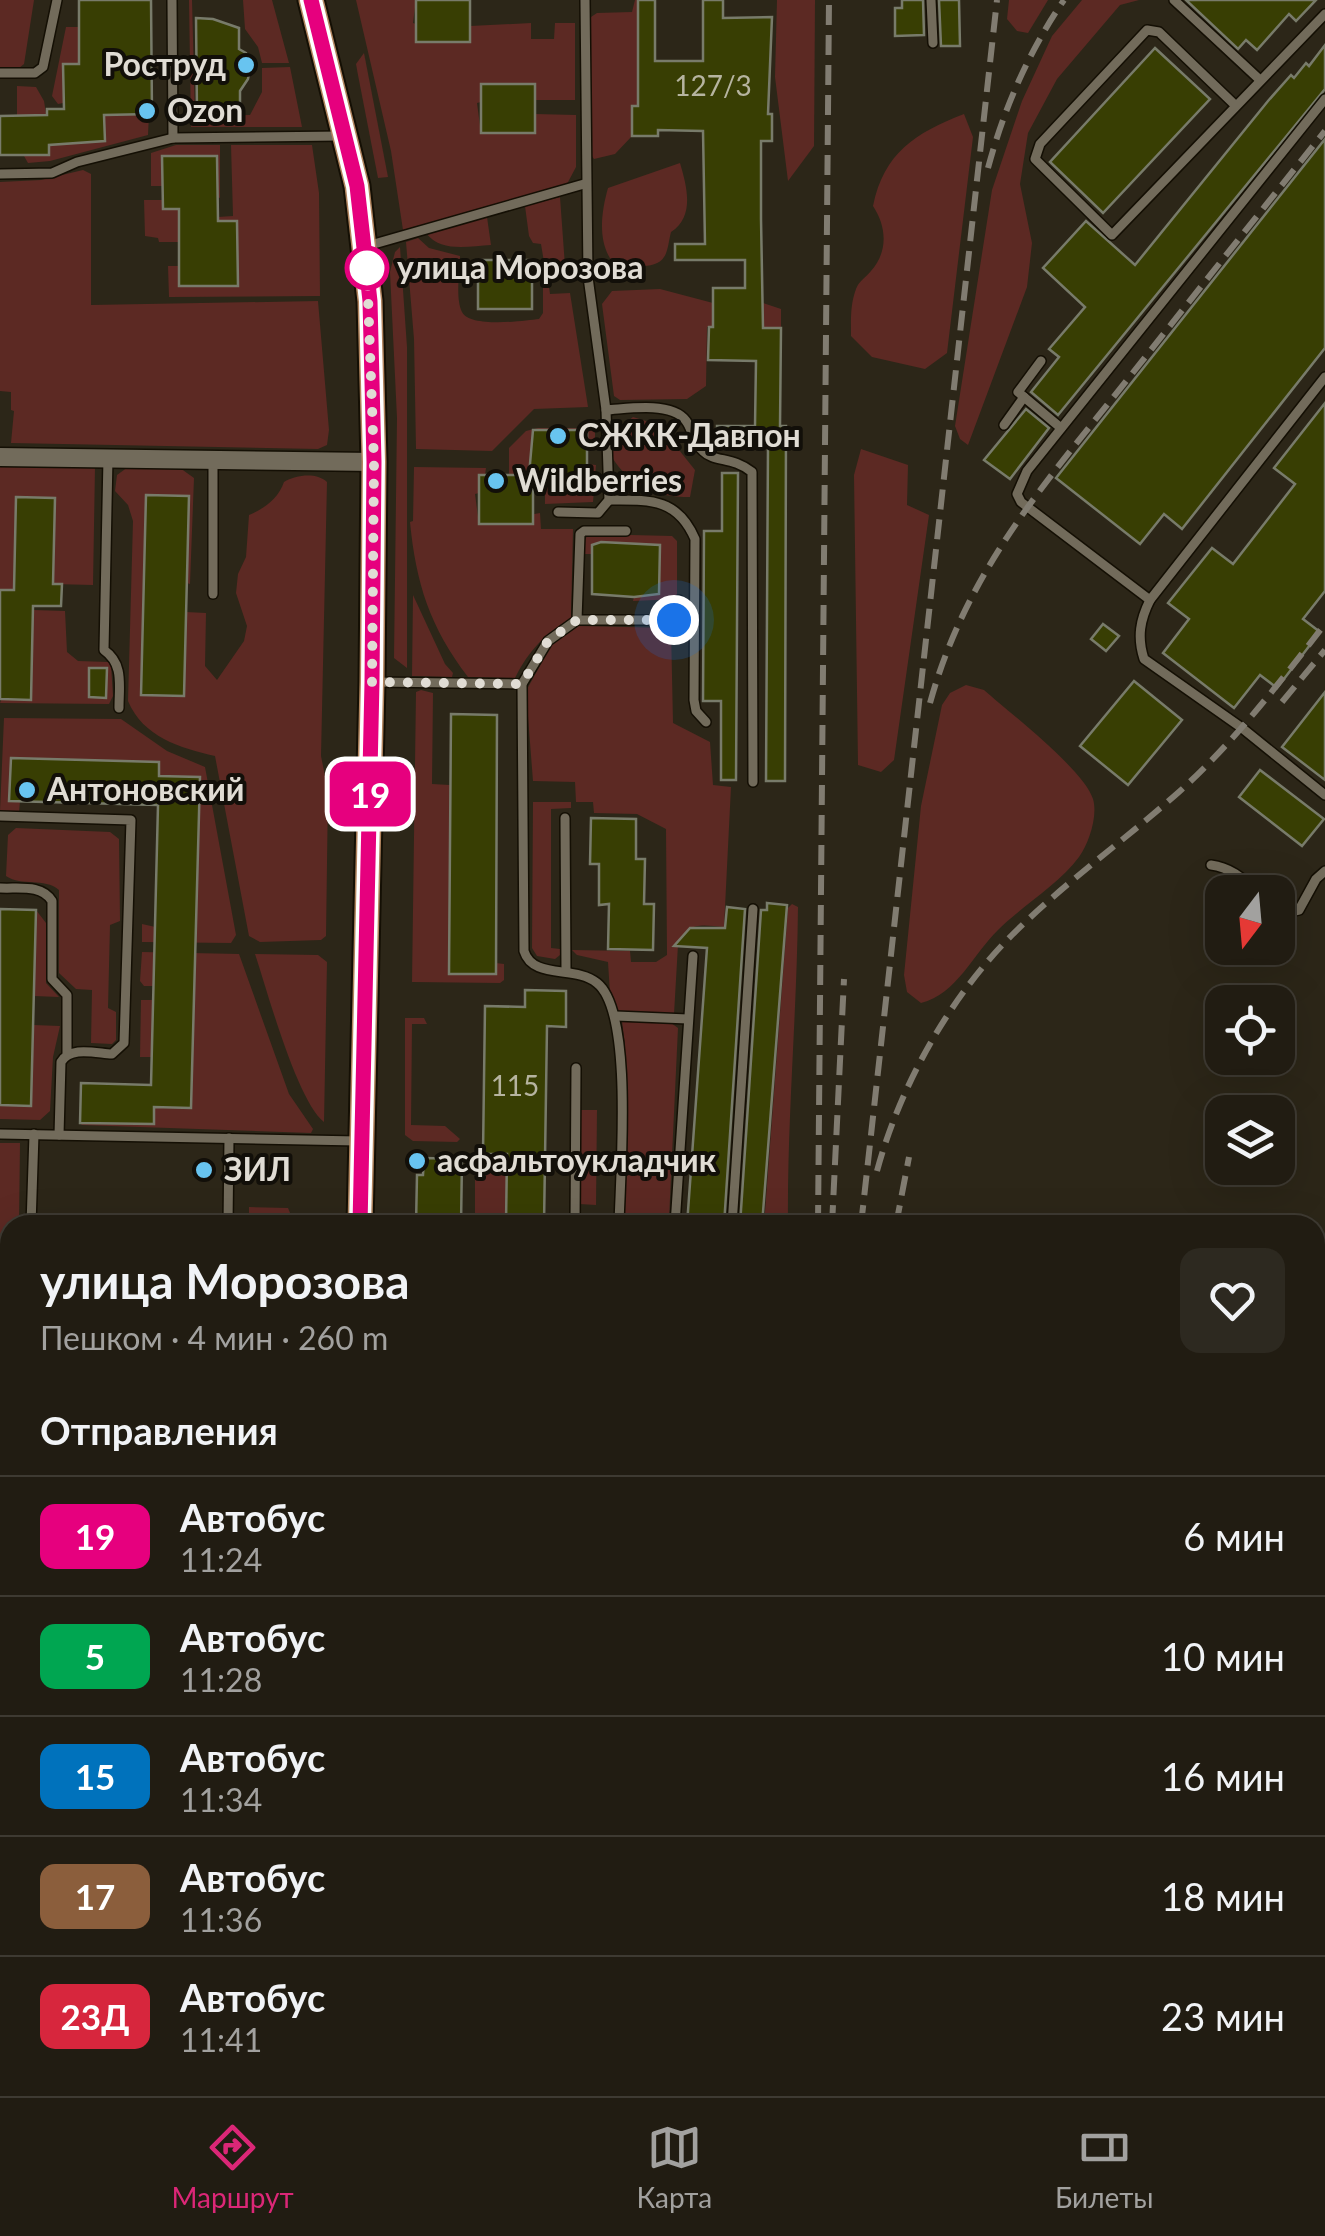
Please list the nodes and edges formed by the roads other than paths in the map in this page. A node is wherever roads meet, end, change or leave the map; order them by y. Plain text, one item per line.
1 (57, 0) edge
2 (172, 0) edge
3 (312, 0) edge
4 (585, 0) edge
5 (931, 0) edge
6 (1174, 0) edge
7 (1325, 14) edge
8 (933, 43) dead end
9 (0, 74) edge
10 (1260, 80) junction
11 (1325, 99) edge
12 (1236, 106) junction
13 (346, 136) junction
14 (173, 138) junction
15 (0, 174) edge
16 (584, 184) junction
17 (365, 247) junction
18 (1041, 361) dead end
19 (1325, 377) edge
20 (1024, 398) junction
21 (606, 410) junction
22 (1004, 425) dead end
23 (1061, 428) junction
24 (0, 457) edge
25 (108, 458) junction
26 (213, 460) junction
27 (374, 462) junction
28 (608, 500) junction
29 (558, 512) dead end
30 (626, 531) dead end
31 (213, 594) dead end
32 (679, 600) dead end
33 (1150, 600) junction
34 (577, 620) junction
35 (372, 682) junction
36 (522, 684) junction
37 (119, 708) dead end
38 (706, 722) dead end
39 (753, 782) dead end
40 (1325, 794) edge
41 (0, 816) edge
42 (565, 818) dead end
43 (1211, 865) dead end
44 (1325, 870) edge
45 (1235, 875) edge
46 (0, 888) edge
47 (753, 909) dead end
48 (1295, 911) edge
49 (693, 956) dead end
50 (566, 970) junction
51 (616, 1016) junction
52 (688, 1018) junction
53 (66, 1054) junction
54 (576, 1068) dead end
55 (0, 1134) edge
56 (34, 1134) junction
57 (59, 1135) junction
58 (229, 1138) junction
59 (361, 1141) junction
60 (31, 1215) edge
61 (228, 1215) edge
62 (360, 1215) edge
63 (575, 1215) edge
64 (620, 1215) edge
65 (676, 1215) edge
66 (733, 1215) edge

1 - 9 lane
2 - 14 lane
3 - 13 main road
4 - 16 lane
5 - 8 lane
6 - 10 lane
7 - 10 lane
10 - 12 lane
11 - 23 lane
12 - 12 lane
13 - 14 lane
13 - 17 main road
14 - 15 lane
16 - 17 lane
16 - 21 lane
17 - 27 main road
18 - 20 lane
19 - 33 lane
20 - 22 lane
20 - 23 lane
21 - 28 lane
21 - 39 lane
23 - 33 lane
24 - 25 street
25 - 26 street
25 - 37 lane
26 - 27 street
26 - 31 lane
27 - 35 main road
28 - 29 lane
28 - 38 lane
30 - 34 lane
32 - 34 lane
33 - 40 lane
34 - 36 lane
35 - 36 lane
35 - 59 main road
36 - 50 lane
41 - 53 lane
42 - 50 lane
43 - 45 lane
44 - 48 lane
46 - 53 lane
47 - 66 lane
49 - 52 lane
50 - 51 lane
51 - 52 lane
51 - 64 lane
52 - 65 lane
53 - 57 lane
54 - 63 lane
55 - 56 lane
56 - 57 lane
56 - 60 lane
57 - 58 lane
58 - 59 lane
58 - 61 lane
59 - 62 main road

